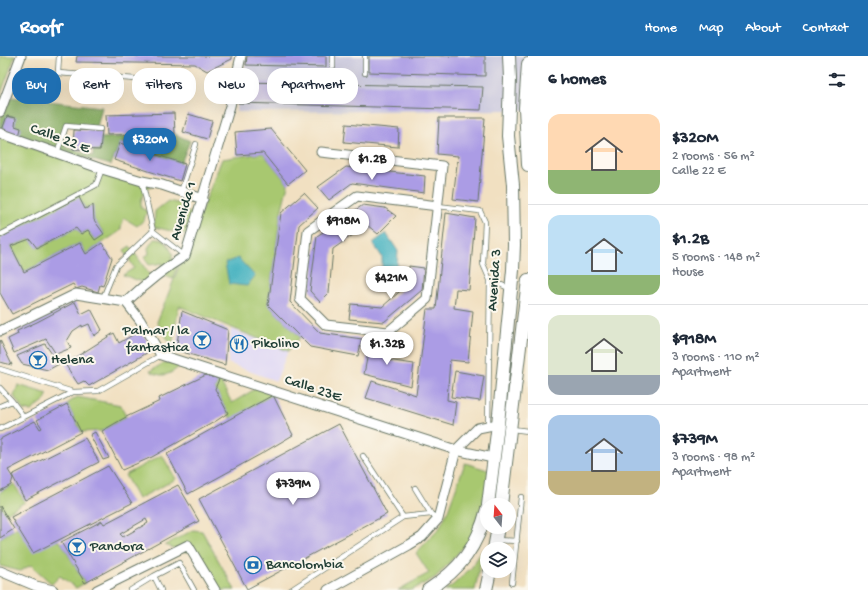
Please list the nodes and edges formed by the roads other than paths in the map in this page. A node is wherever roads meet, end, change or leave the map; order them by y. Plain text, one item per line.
1 (21, 56) edge
2 (59, 56) edge
3 (241, 56) edge
4 (333, 56) edge
5 (365, 56) edge
6 (509, 56) edge
7 (514, 56) edge
8 (528, 64) edge
9 (333, 67) dead end
10 (365, 73) dead end
11 (132, 79) edge
12 (510, 79) junction
13 (0, 112) edge
14 (100, 129) dead end
15 (0, 132) edge
16 (196, 144) dead end
17 (321, 152) dead end
18 (57, 153) junction
19 (528, 165) edge
20 (102, 169) junction
21 (142, 181) junction
22 (181, 192) junction
23 (202, 199) junction
24 (438, 206) junction
25 (153, 231) junction
26 (0, 234) edge
27 (185, 256) junction
28 (490, 280) junction
29 (528, 280) edge
30 (512, 289) junction
31 (527, 293) edge
32 (103, 298) junction
33 (126, 302) junction
34 (0, 331) edge
35 (161, 355) junction
36 (0, 369) edge
37 (0, 388) edge
38 (73, 392) junction
39 (12, 401) junction
40 (0, 406) edge
41 (24, 417) junction
42 (493, 425) junction
43 (0, 429) edge
44 (510, 429) junction
45 (528, 430) edge
46 (456, 450) junction
47 (363, 456) dead end
48 (493, 458) junction
49 (415, 488) dead end
50 (521, 497) dead end
51 (489, 498) edge
52 (502, 498) edge
53 (434, 516) junction
54 (403, 518) junction
55 (480, 531) edge
56 (517, 541) junction
57 (512, 542) edge
58 (0, 571) edge
59 (154, 576) junction
60 (489, 578) edge
61 (512, 584) dead end
62 (53, 590) edge
63 (97, 590) edge
64 (131, 590) edge
65 (162, 590) edge
66 (194, 590) edge
67 (215, 590) edge
68 (292, 590) edge
69 (328, 590) edge
70 (428, 590) edge
71 (486, 590) edge

1 - 13 street
2 - 11 lane
3 - 23 street, Avenida 1
4 - 9 lane
5 - 10 lane
6 - 12 main road, Avenida 3
7 - 12 main road
8 - 19 main road
12 - 30 main road, Avenida 3
14 - 18 lane
15 - 18 street, Calle 22 E
16 - 22 lane
17 - 24 street
18 - 20 street, Calle 22 E
20 - 21 street, Calle 22 E
20 - 26 lane
21 - 22 street, Calle 22 E
21 - 25 lane
22 - 23 street, Calle 22 E
23 - 27 street, Avenida 1
24 - 24 street
24 - 28 lane
25 - 27 lane
25 - 32 lane
27 - 33 street, Avenida 1
28 - 30 lane
28 - 42 lane
29 - 31 main road, Avenida 3
30 - 42 main road, Avenida 3
31 - 44 main road, Avenida 3
32 - 33 street
32 - 34 street
33 - 35 street
35 - 38 lane
35 - 46 street, Calle 23E
36 - 38 lane
37 - 39 lane
38 - 41 lane
39 - 40 lane
39 - 41 lane
41 - 43 lane
42 - 46 street
42 - 48 main road, Avenida 3
44 - 45 lane
44 - 52 main road, Avenida 3
46 - 48 street, Calle 23E
46 - 53 street
47 - 54 lane
48 - 51 main road, Avenida 3
49 - 53 lane
50 - 56 lane
53 - 54 lane
53 - 69 street
54 - 68 lane
55 - 70 main road
56 - 57 lane
56 - 61 lane
58 - 62 street
59 - 64 lane
59 - 65 lane
59 - 66 lane
60 - 71 main road
63 - 67 street

